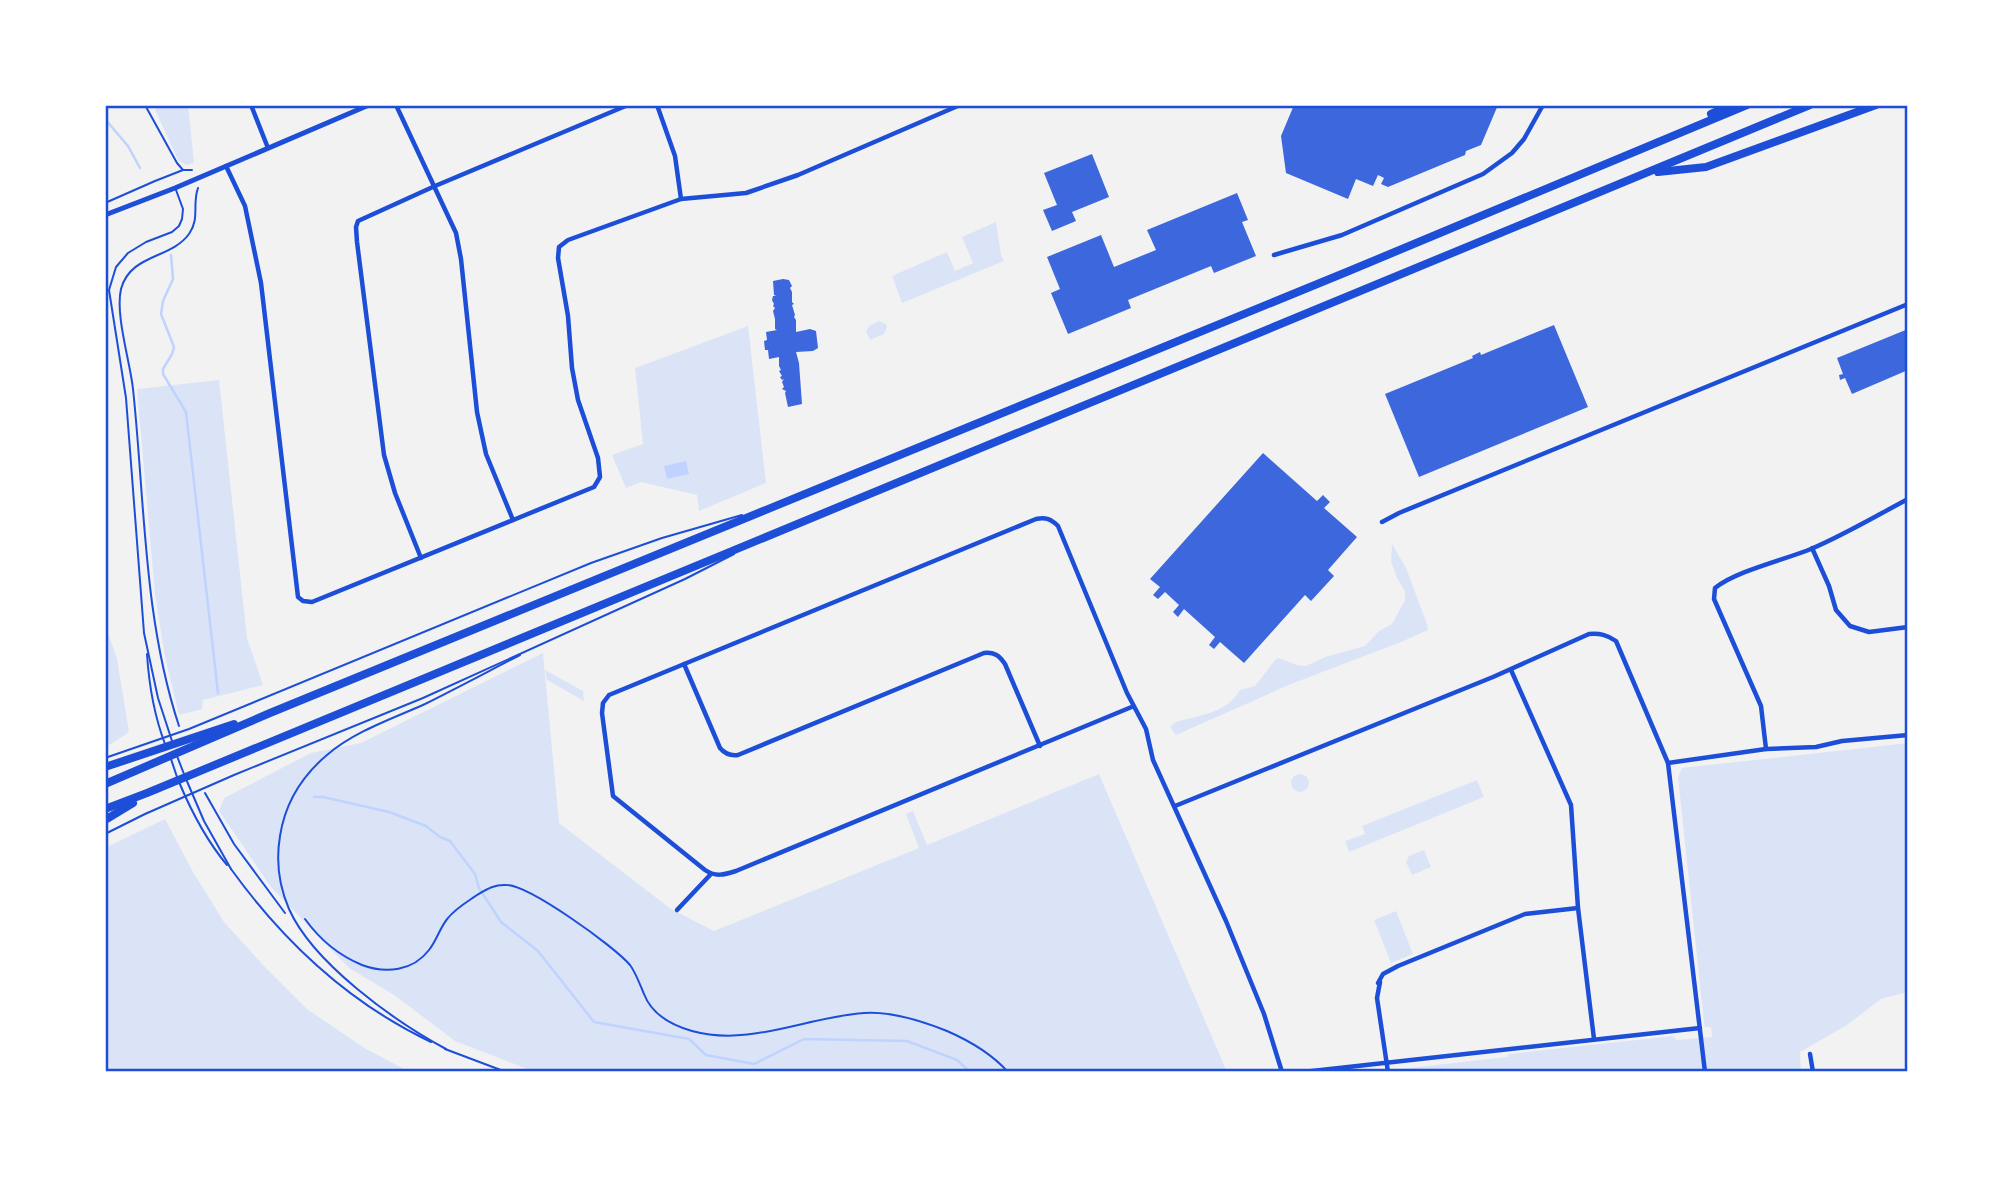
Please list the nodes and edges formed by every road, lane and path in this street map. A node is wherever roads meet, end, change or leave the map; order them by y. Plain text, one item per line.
1 (145, 105) edge
2 (251, 105) edge
3 (369, 105) edge
4 (397, 105) edge
5 (628, 105) edge
6 (657, 105) edge
7 (960, 105) edge
8 (1543, 105) edge
9 (1731, 105) edge
10 (1747, 105) edge
11 (1810, 105) edge
12 (1876, 105) edge
13 (1676, 134) junction
14 (268, 148) junction
15 (226, 166) junction
16 (183, 170) junction
17 (192, 170) dead end
18 (1648, 173) junction
19 (435, 186) junction
20 (175, 188) junction
21 (198, 188) dead end
22 (681, 199) junction
23 (105, 203) edge
24 (105, 215) edge
25 (1274, 255) dead end
26 (1908, 304) edge
27 (1908, 499) edge
28 (770, 508) junction
29 (513, 520) junction
30 (1382, 522) dead end
31 (758, 541) junction
32 (1812, 548) junction
33 (421, 558) junction
34 (1908, 627) edge
35 (540, 645) junction
36 (146, 647) junction
37 (684, 664) junction
38 (1511, 670) junction
39 (1133, 706) junction
40 (270, 713) junction
41 (180, 730) dead end
42 (191, 733) junction
43 (1908, 735) edge
44 (1040, 746) junction
45 (1766, 749) junction
46 (132, 754) junction
47 (105, 758) edge
48 (1668, 763) junction
49 (105, 767) edge
50 (105, 784) edge
51 (147, 793) junction
52 (206, 793) dead end
53 (1175, 806) junction
54 (105, 809) edge
55 (105, 820) edge
56 (105, 834) edge
57 (231, 869) junction
58 (711, 874) junction
59 (1578, 908) junction
60 (677, 909) dead end
61 (287, 916) dead end
62 (305, 919) dead end
63 (1700, 1028) junction
64 (1594, 1039) junction
65 (446, 1049) junction
66 (1810, 1054) dead end
67 (1387, 1063) junction
68 (506, 1072) edge
69 (1008, 1072) edge
70 (1282, 1072) edge
71 (1303, 1072) edge
72 (1388, 1072) edge
73 (1706, 1072) edge
74 (1813, 1072) edge

1 - 16 path
2 - 14 street
3 - 14 street
4 - 19 street
5 - 19 street
6 - 22 street
7 - 22 street
8 - 25 street
9 - 13 highway
10 - 13 highway
11 - 18 highway
12 - 18 highway
13 - 28 highway
14 - 15 street
15 - 20 street
15 - 33 street
16 - 17 path
16 - 23 path
18 - 31 highway
19 - 29 street
19 - 33 street
20 - 24 street
20 - 36 lane
21 - 41 path
22 - 29 street
26 - 30 street
27 - 32 street
28 - 40 highway
28 - 42 lane
29 - 33 street
31 - 35 lane
31 - 51 highway
32 - 34 street
32 - 45 street
35 - 56 lane
35 - 65 lane
36 - 57 lane
36 - 57 lane
37 - 39 street
37 - 44 street
37 - 58 street
38 - 48 street
38 - 53 street
38 - 59 street
39 - 44 street
39 - 53 street
40 - 42 highway
40 - 50 highway
42 - 46 highway
43 - 45 street
44 - 58 street
45 - 48 street
46 - 47 lane
46 - 49 highway
48 - 63 street
51 - 54 highway
51 - 55 highway
52 - 61 path
53 - 70 street
57 - 65 lane
58 - 60 street
59 - 64 street
59 - 67 street
62 - 69 path
63 - 64 street
63 - 73 street
64 - 67 street
65 - 68 lane
66 - 74 street
67 - 71 street
67 - 72 street

